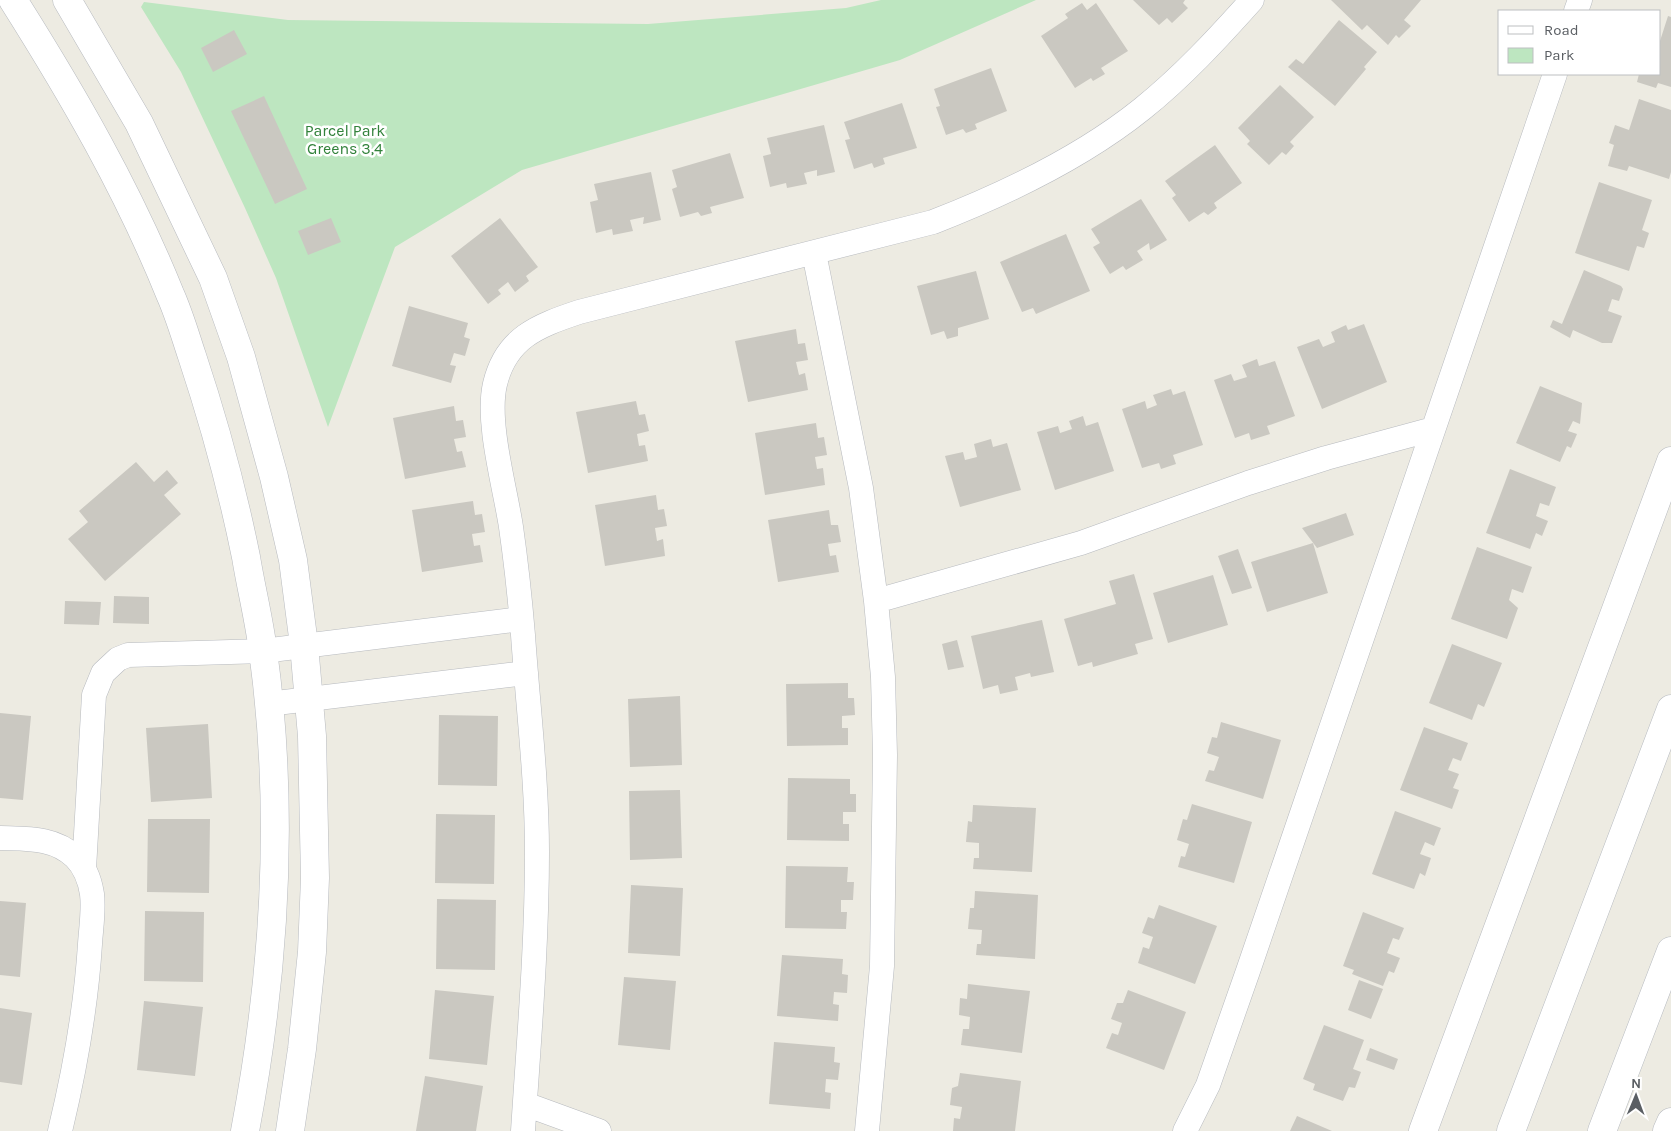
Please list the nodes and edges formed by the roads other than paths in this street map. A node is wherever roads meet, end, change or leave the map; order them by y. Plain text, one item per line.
1 (13, 0) edge
2 (67, 0) edge
3 (1252, 0) edge
4 (1555, 75) edge
5 (814, 253) junction
6 (1433, 429) junction
7 (1671, 460) edge
8 (876, 601) junction
9 (521, 619) junction
10 (304, 645) junction
11 (263, 651) junction
12 (526, 673) junction
13 (309, 700) junction
14 (268, 704) junction
15 (1671, 709) edge
16 (0, 838) edge
17 (84, 869) junction
18 (1671, 953) edge
19 (525, 1104) junction
20 (1671, 1122) edge
21 (60, 1131) edge
22 (245, 1131) edge
23 (290, 1131) edge
24 (523, 1131) edge
25 (599, 1131) edge
26 (867, 1131) edge
27 (1185, 1131) edge
28 (1423, 1131) edge
29 (1511, 1131) edge
30 (1602, 1131) edge
31 (1667, 1131) edge

1 - 11 street
2 - 10 street
3 - 5 street
4 - 6 street
5 - 8 street
5 - 9 street
6 - 8 street
6 - 27 street
7 - 28 street
8 - 26 street
9 - 10 street
9 - 12 street
10 - 11 street
10 - 13 street
11 - 14 street
11 - 17 street
12 - 13 street
12 - 19 street
13 - 14 street
13 - 23 street
14 - 22 street
15 - 29 street
16 - 17 street
17 - 21 street
18 - 30 street
19 - 24 street
19 - 25 street
20 - 31 street

